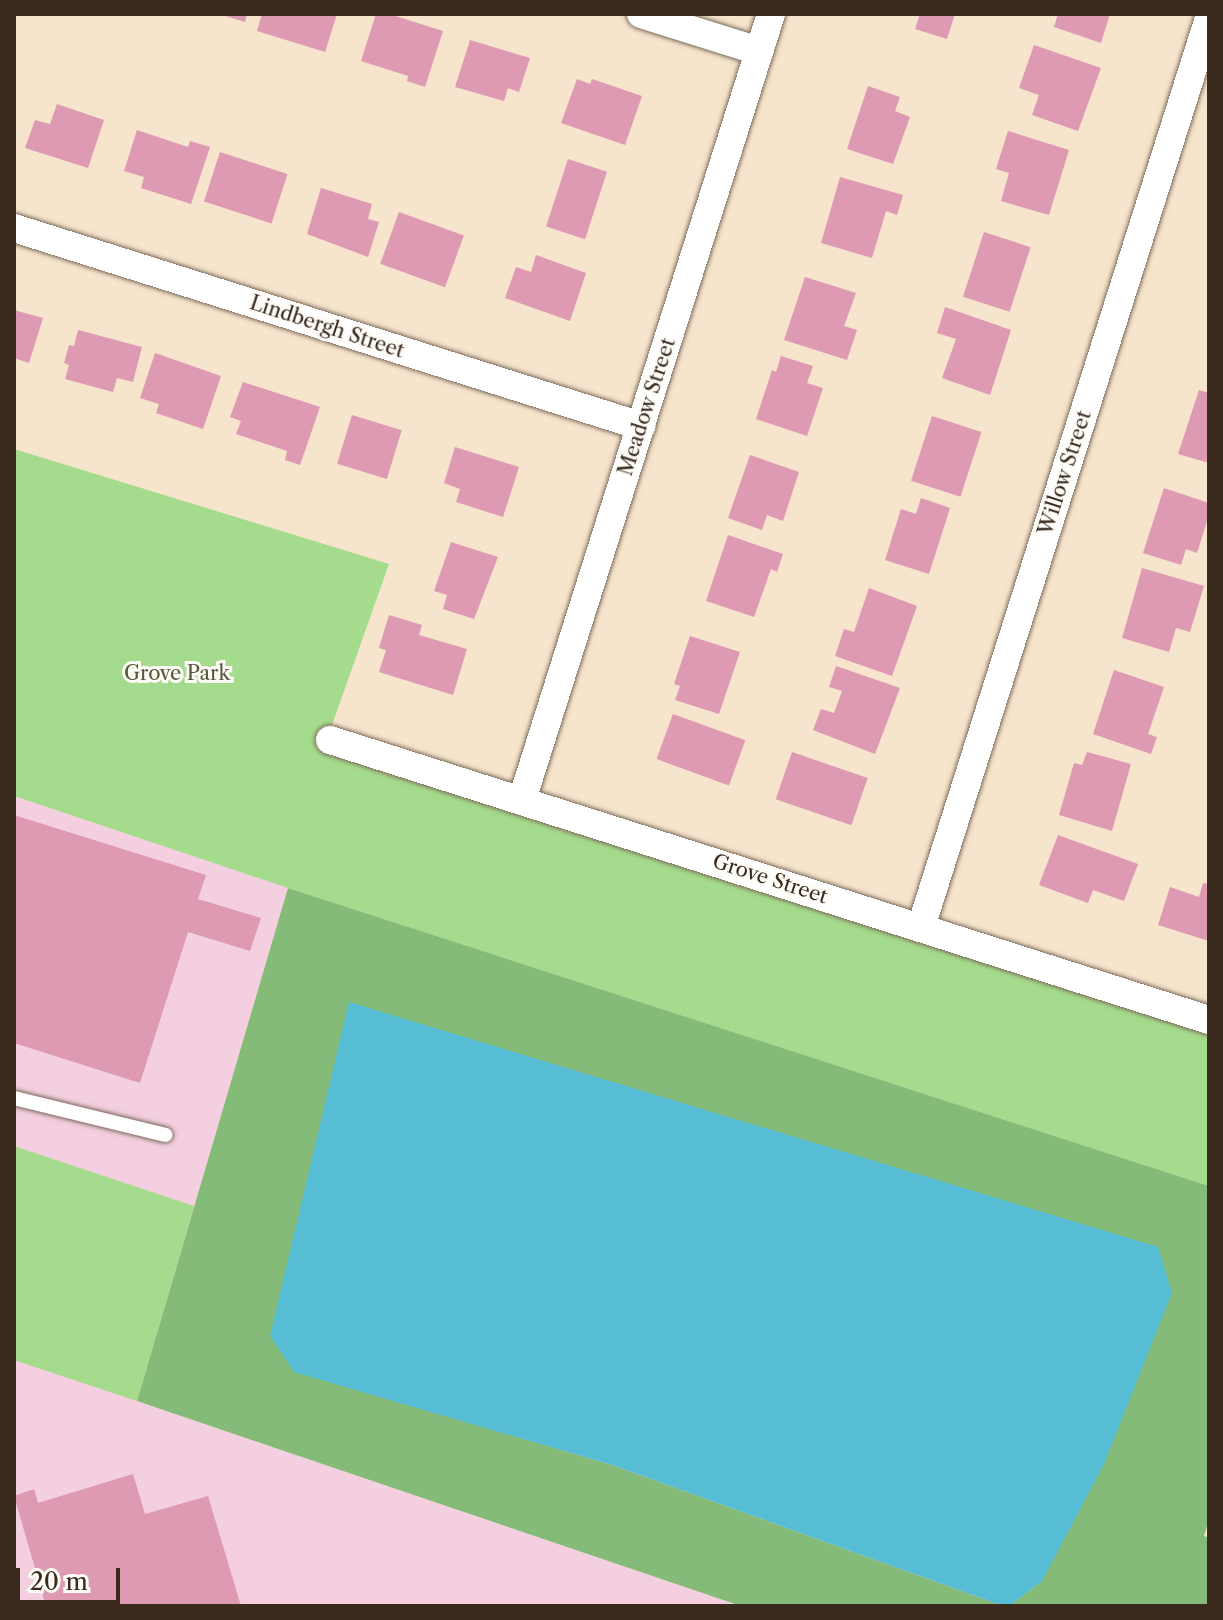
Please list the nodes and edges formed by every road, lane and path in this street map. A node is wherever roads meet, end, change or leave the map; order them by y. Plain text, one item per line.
1 (641, 14) edge
2 (771, 14) edge
3 (1209, 18) edge
4 (759, 51) junction
5 (14, 228) edge
6 (641, 426) junction
7 (330, 740) dead end
8 (522, 800) junction
9 (921, 927) junction
10 (1209, 1020) edge
11 (14, 1098) edge
12 (166, 1135) dead end

1 - 4 street
2 - 4 street, Meadow Street
3 - 9 street, Willow Street
4 - 6 street, Meadow Street
5 - 6 street, Lindbergh Street
6 - 8 street, Meadow Street
7 - 8 street, Grove Street
8 - 9 street, Grove Street
9 - 10 street, Grove Street
11 - 12 lane

